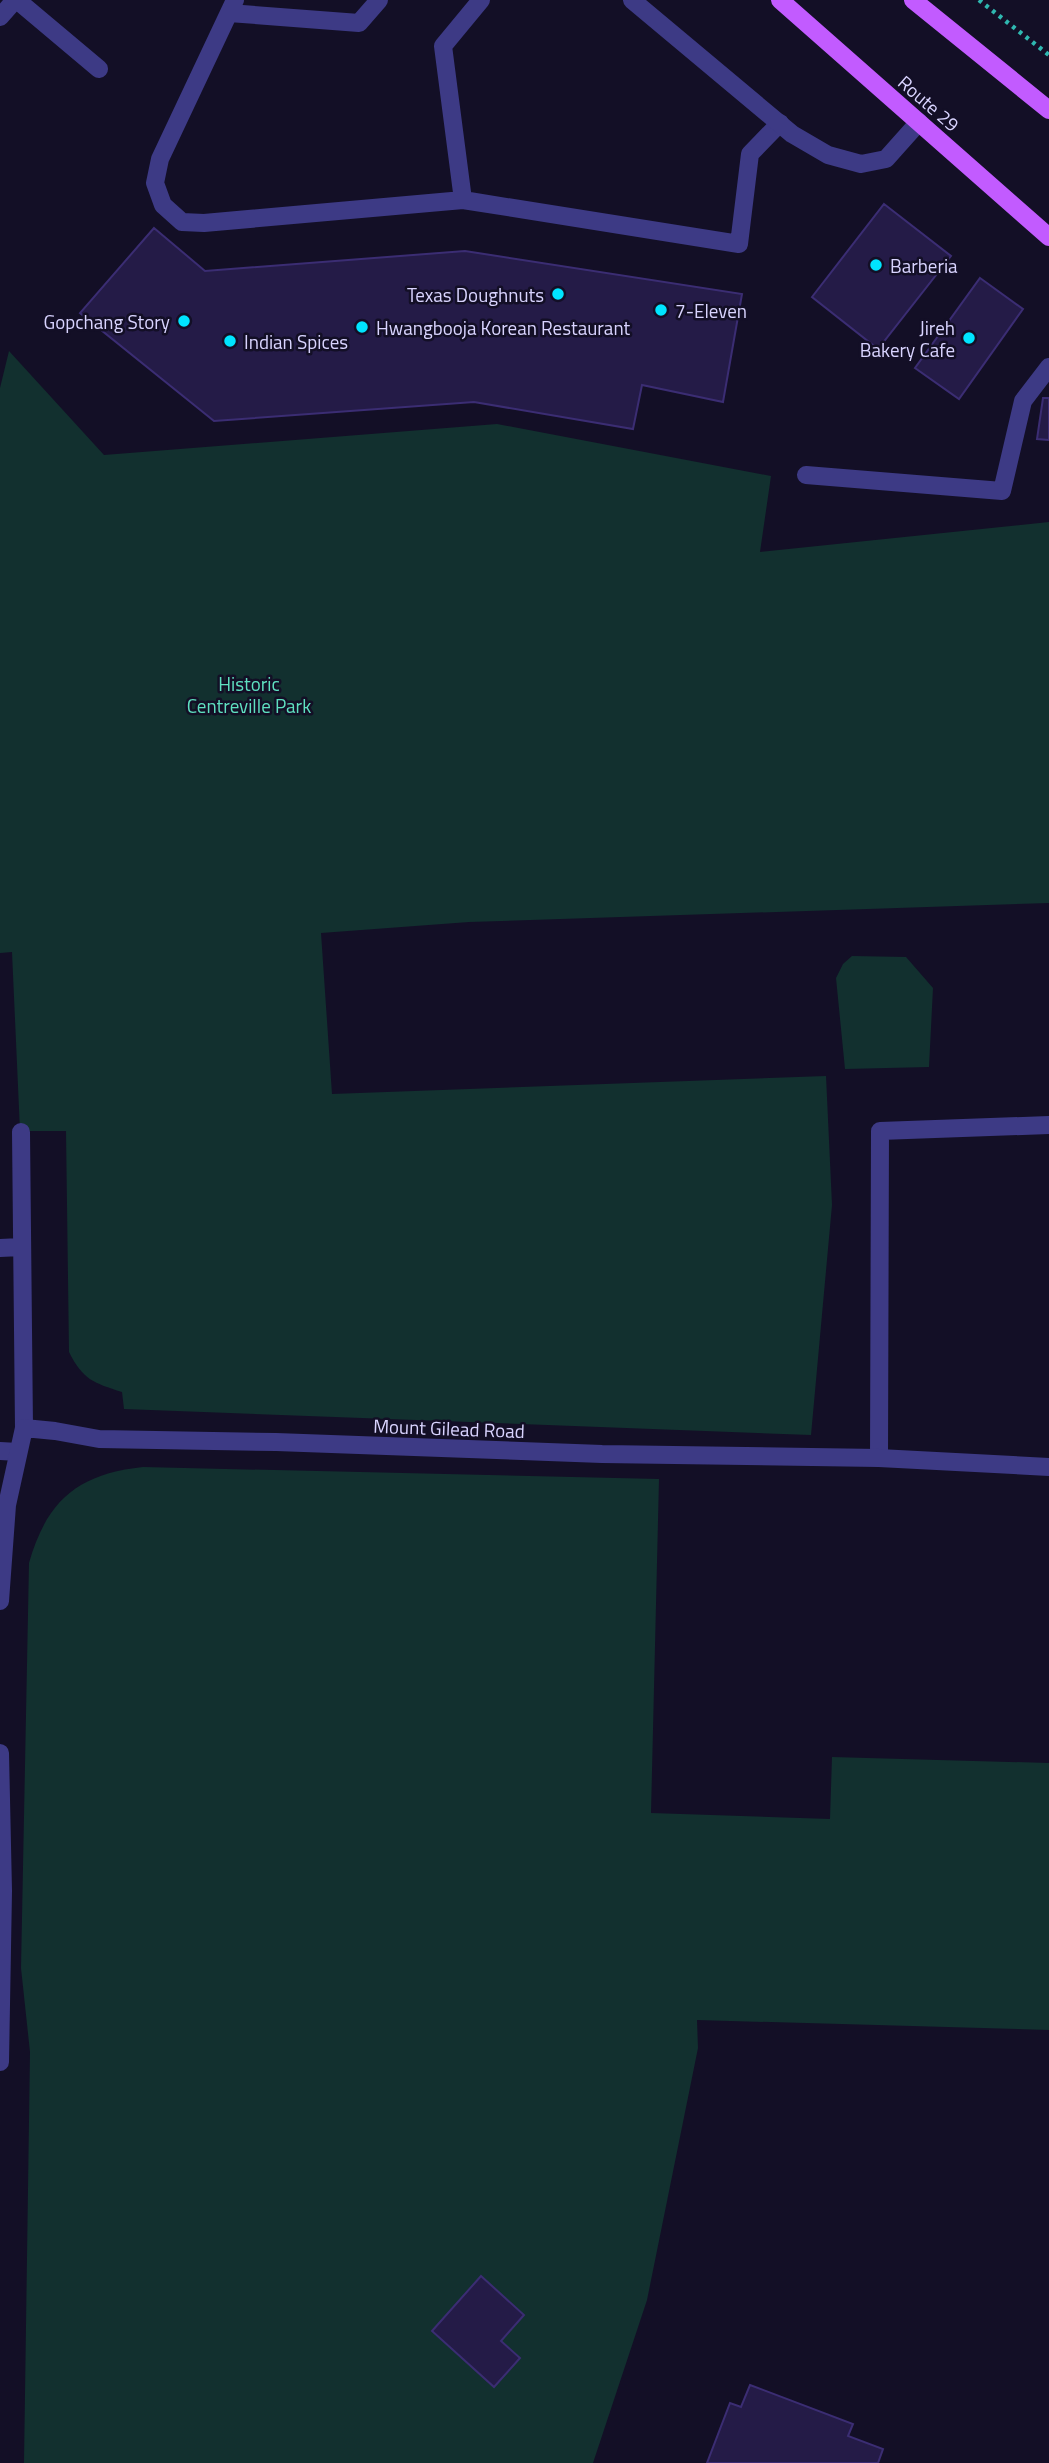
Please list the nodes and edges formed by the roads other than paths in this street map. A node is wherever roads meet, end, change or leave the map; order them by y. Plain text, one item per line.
1 (16, 0) edge
2 (379, 0) edge
3 (481, 0) edge
4 (632, 0) edge
5 (780, 0) edge
6 (923, 3) edge
7 (232, 6) edge
8 (0, 18) edge
9 (99, 69) dead end
10 (1049, 110) edge
11 (919, 122) junction
12 (780, 123) junction
13 (463, 201) junction
14 (1049, 237) edge
15 (1049, 368) edge
16 (806, 475) dead end
17 (1049, 1125) edge
18 (21, 1132) dead end
19 (21, 1247) junction
20 (0, 1248) edge
21 (24, 1427) junction
22 (0, 1451) edge
23 (18, 1452) junction
24 (879, 1458) junction
25 (1049, 1467) edge
26 (0, 1601) edge
27 (0, 1753) edge
28 (0, 2062) edge

1 - 8 street
1 - 9 street
2 - 7 street
3 - 13 street
4 - 12 street
5 - 11 main road, Route 29
6 - 10 main road
7 - 13 street
11 - 12 street
11 - 14 main road, Route 29
12 - 13 street
15 - 16 street
17 - 24 street
18 - 19 street
19 - 20 street
19 - 21 street
21 - 23 street
21 - 24 street, Mount Gilead Road
22 - 23 street
23 - 26 street
24 - 25 street, Mount Gilead Road
27 - 28 street

